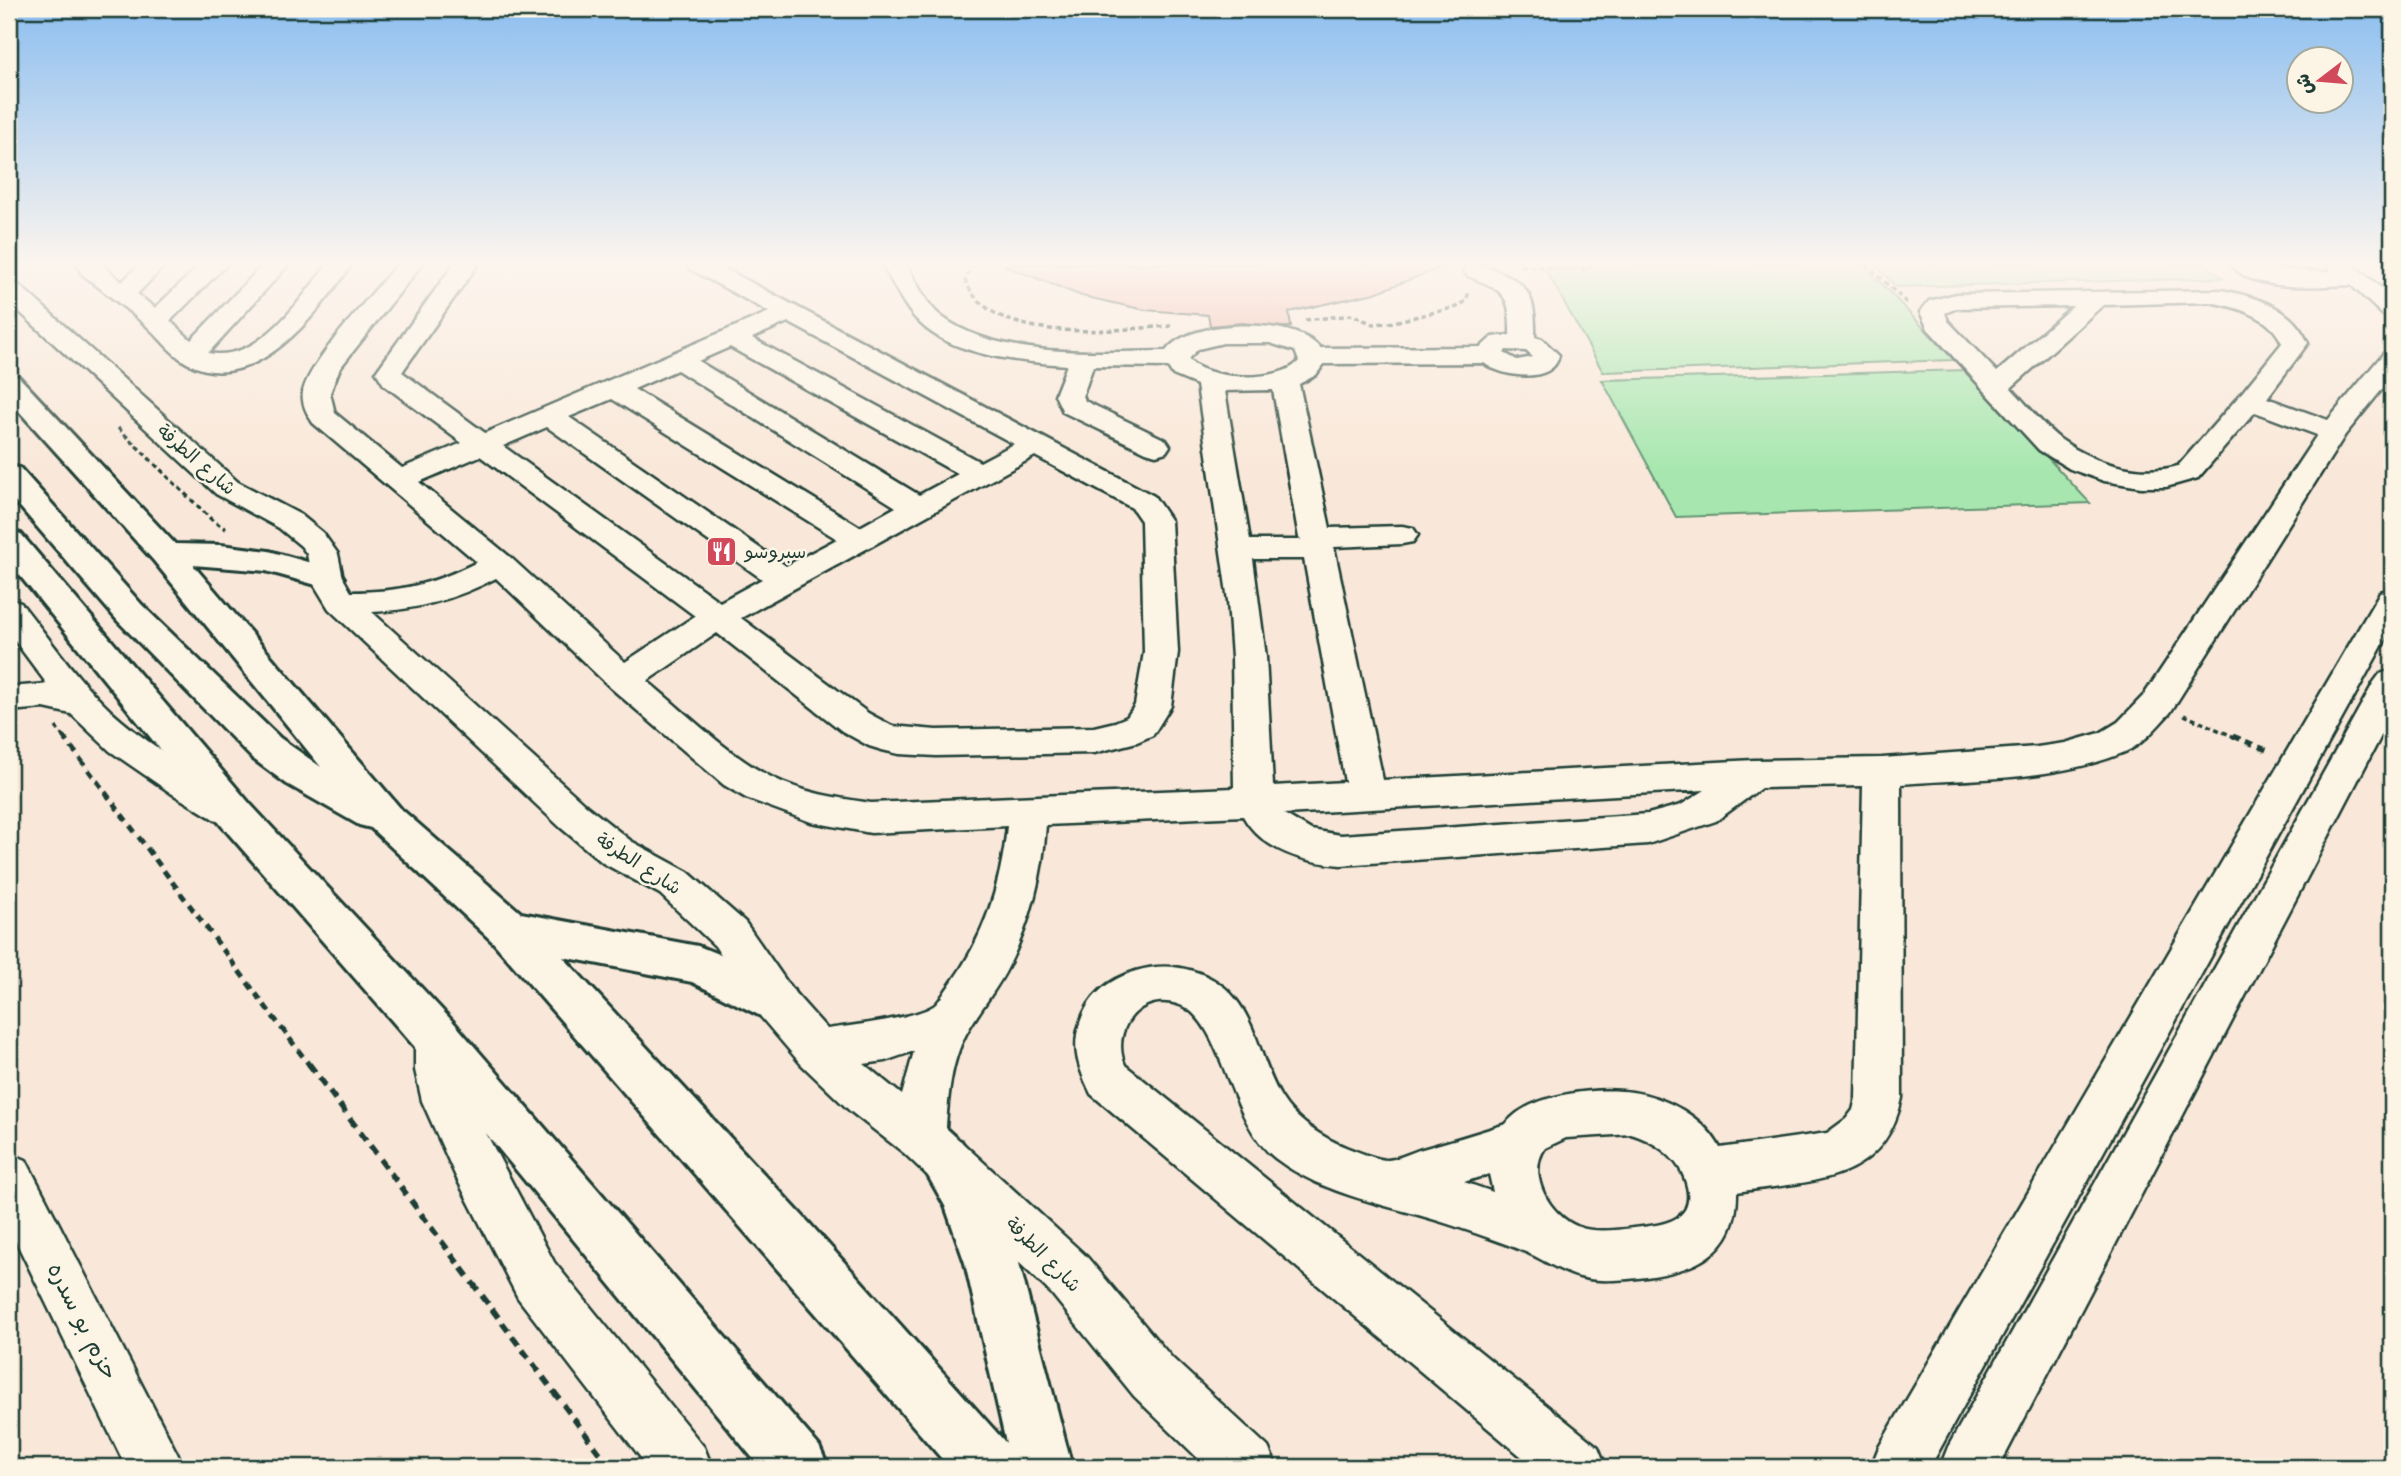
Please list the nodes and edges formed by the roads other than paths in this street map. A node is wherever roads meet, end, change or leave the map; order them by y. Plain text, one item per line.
1 (69, 333) edge
2 (169, 333) edge
3 (213, 333) edge
4 (280, 333) edge
5 (355, 333) edge
6 (415, 333) edge
7 (742, 333) edge
8 (826, 333) edge
9 (948, 333) edge
10 (1522, 333) edge
11 (1945, 333) edge
12 (2057, 333) edge
13 (2293, 333) edge
14 (732, 337) junction
15 (192, 355) junction
16 (1312, 356) junction
17 (1083, 358) junction
18 (1175, 359) junction
19 (678, 360) junction
20 (2392, 360) edge
21 (1210, 380) junction
22 (1285, 380) junction
23 (9, 383) edge
24 (1996, 387) junction
25 (613, 388) junction
26 (2250, 401) junction
27 (549, 416) junction
28 (2333, 431) junction
29 (1037, 443) junction
30 (482, 444) junction
31 (1156, 446) dead end
32 (980, 474) junction
33 (9, 475) edge
34 (400, 480) junction
35 (919, 508) junction
36 (1402, 535) dead end
37 (860, 540) junction
38 (9, 541) edge
39 (1316, 543) junction
40 (1237, 550) junction
41 (166, 554) junction
42 (499, 564) junction
43 (786, 581) junction
44 (334, 590) junction
45 (445, 590) junction
46 (2392, 599) edge
47 (718, 617) junction
48 (14, 629) edge
49 (404, 657) junction
50 (623, 680) junction
51 (2392, 682) edge
52 (14, 698) edge
53 (82, 704) junction
54 (1882, 772) junction
55 (1754, 774) junction
56 (1367, 795) junction
57 (1254, 801) junction
58 (1028, 812) junction
59 (236, 815) junction
60 (387, 821) junction
61 (509, 929) junction
62 (777, 1004) junction
63 (951, 1019) junction
64 (438, 1040) junction
65 (817, 1050) junction
66 (1522, 1141) junction
67 (932, 1147) junction
68 (1708, 1173) junction
69 (9, 1175) edge
70 (1389, 1183) junction
71 (1545, 1235) junction
72 (156, 1467) edge
73 (684, 1467) edge
74 (798, 1467) edge
75 (988, 1467) edge
76 (1042, 1467) edge
77 (1248, 1467) edge
78 (1578, 1467) edge
79 (1899, 1467) edge
80 (1968, 1467) edge

1 - 44 street, شارع الطرفة
2 - 15 street
3 - 15 street
4 - 15 street
5 - 34 street
6 - 30 street
7 - 14 street
8 - 29 street
9 - 17 street
10 - 16 street
11 - 24 street
12 - 24 street
13 - 26 street
14 - 19 street
14 - 32 street
16 - 18 street
16 - 22 street
17 - 18 street
17 - 31 street
18 - 21 street
19 - 25 street
19 - 35 street
20 - 28 street
21 - 22 street
21 - 40 street
22 - 39 street
23 - 41 main road
24 - 26 street
25 - 27 street
25 - 37 street
26 - 28 street
27 - 30 street
27 - 43 street
28 - 54 street
29 - 32 street
29 - 47 street
30 - 34 street
30 - 47 street
32 - 35 street
33 - 60 main road
34 - 42 street
35 - 37 street
36 - 39 street
37 - 43 street
38 - 59 main road
39 - 40 street
39 - 56 street
40 - 57 street
41 - 44 main road
41 - 60 main road
42 - 45 street
42 - 50 street
43 - 47 street
44 - 45 street
44 - 49 street, شارع الطرفة
45 - 49 street
46 - 79 street
47 - 50 street
48 - 53 street
49 - 62 street, شارع الطرفة
50 - 58 street
51 - 80 street
52 - 53 street
53 - 59 street
54 - 55 street
54 - 68 street
55 - 56 street
55 - 57 street
56 - 57 street
57 - 58 street
58 - 63 street
59 - 64 main road
60 - 61 main road
61 - 62 main road
61 - 75 main road
62 - 65 street, شارع الطرفة
63 - 65 street
63 - 67 street
64 - 73 street
64 - 74 main road
65 - 67 street, شارع الطرفة
66 - 68 street
66 - 70 street
66 - 71 street
67 - 76 main road
67 - 77 street, شارع الطرفة
68 - 71 street
69 - 72 street, حزم بو سدره
70 - 71 street
70 - 78 street

